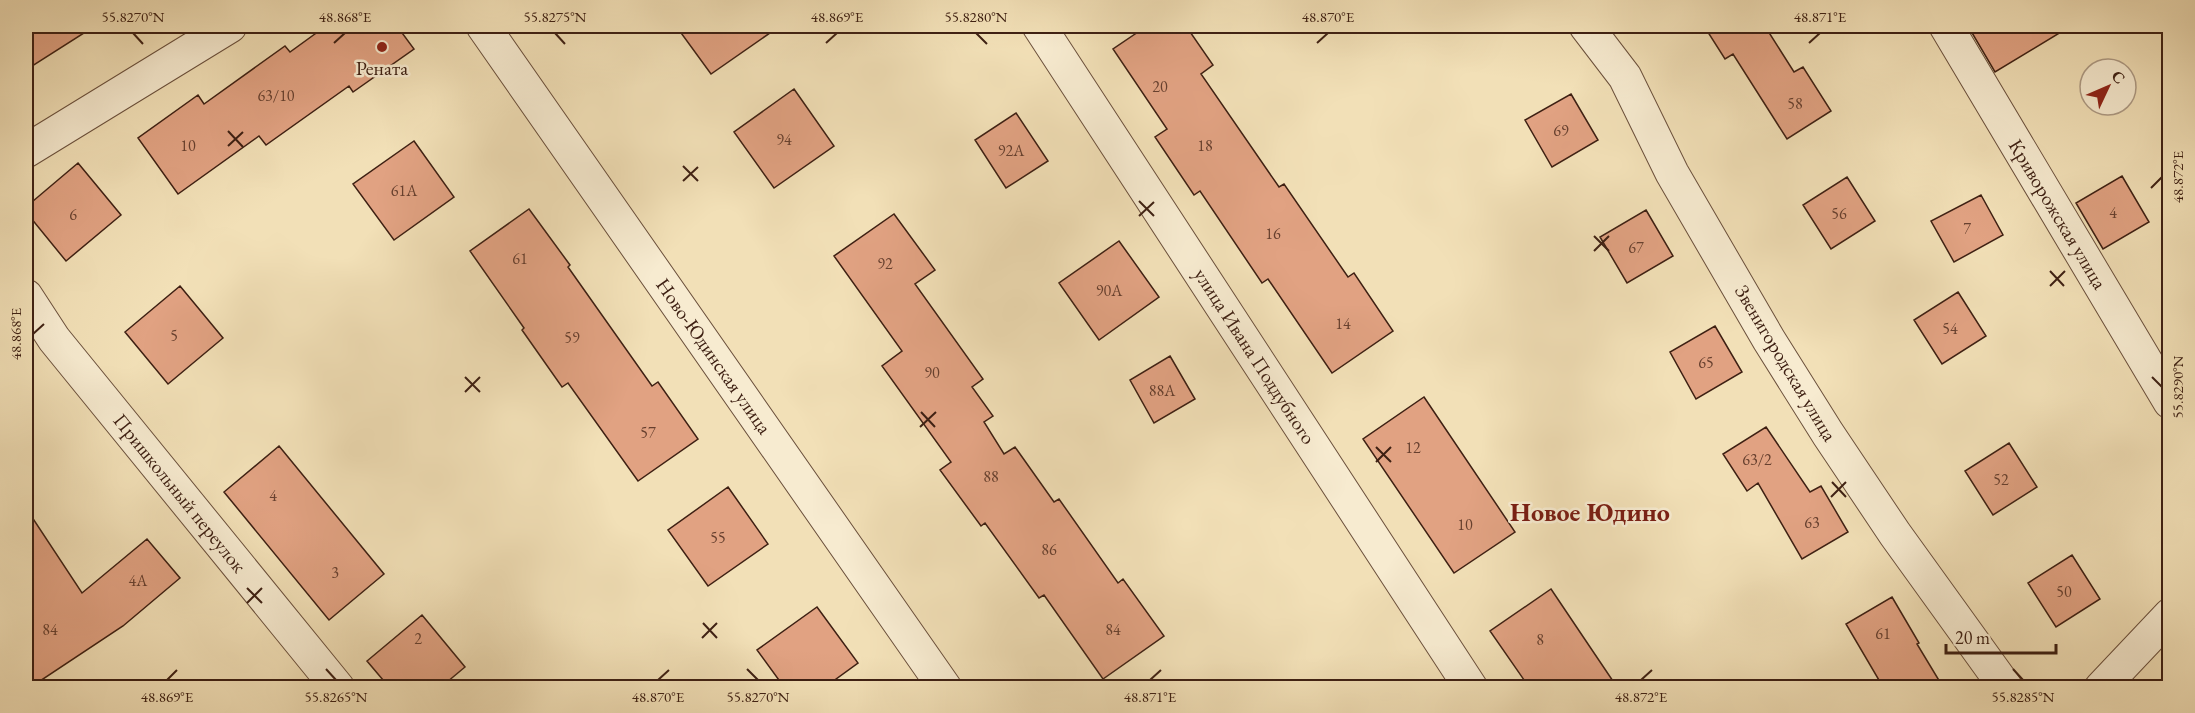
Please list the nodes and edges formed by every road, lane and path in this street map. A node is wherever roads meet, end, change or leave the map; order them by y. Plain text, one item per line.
1 (230, 26) edge
2 (483, 26) edge
3 (1039, 26) edge
4 (1586, 26) edge
5 (1946, 26) edge
6 (26, 151) edge
7 (26, 296) edge
8 (2169, 402) edge
9 (2169, 615) edge
10 (338, 687) edge
11 (945, 687) edge
12 (1471, 687) edge
13 (2006, 687) edge
14 (2101, 687) edge

1 - 6 street
2 - 11 street, Ново-Юдинская улица
3 - 12 street, улица Ивана Поддубного
4 - 13 street, Звенигородская улица
5 - 8 street, Криворожская улица
7 - 10 street, Пришкольный переулок
9 - 14 street

